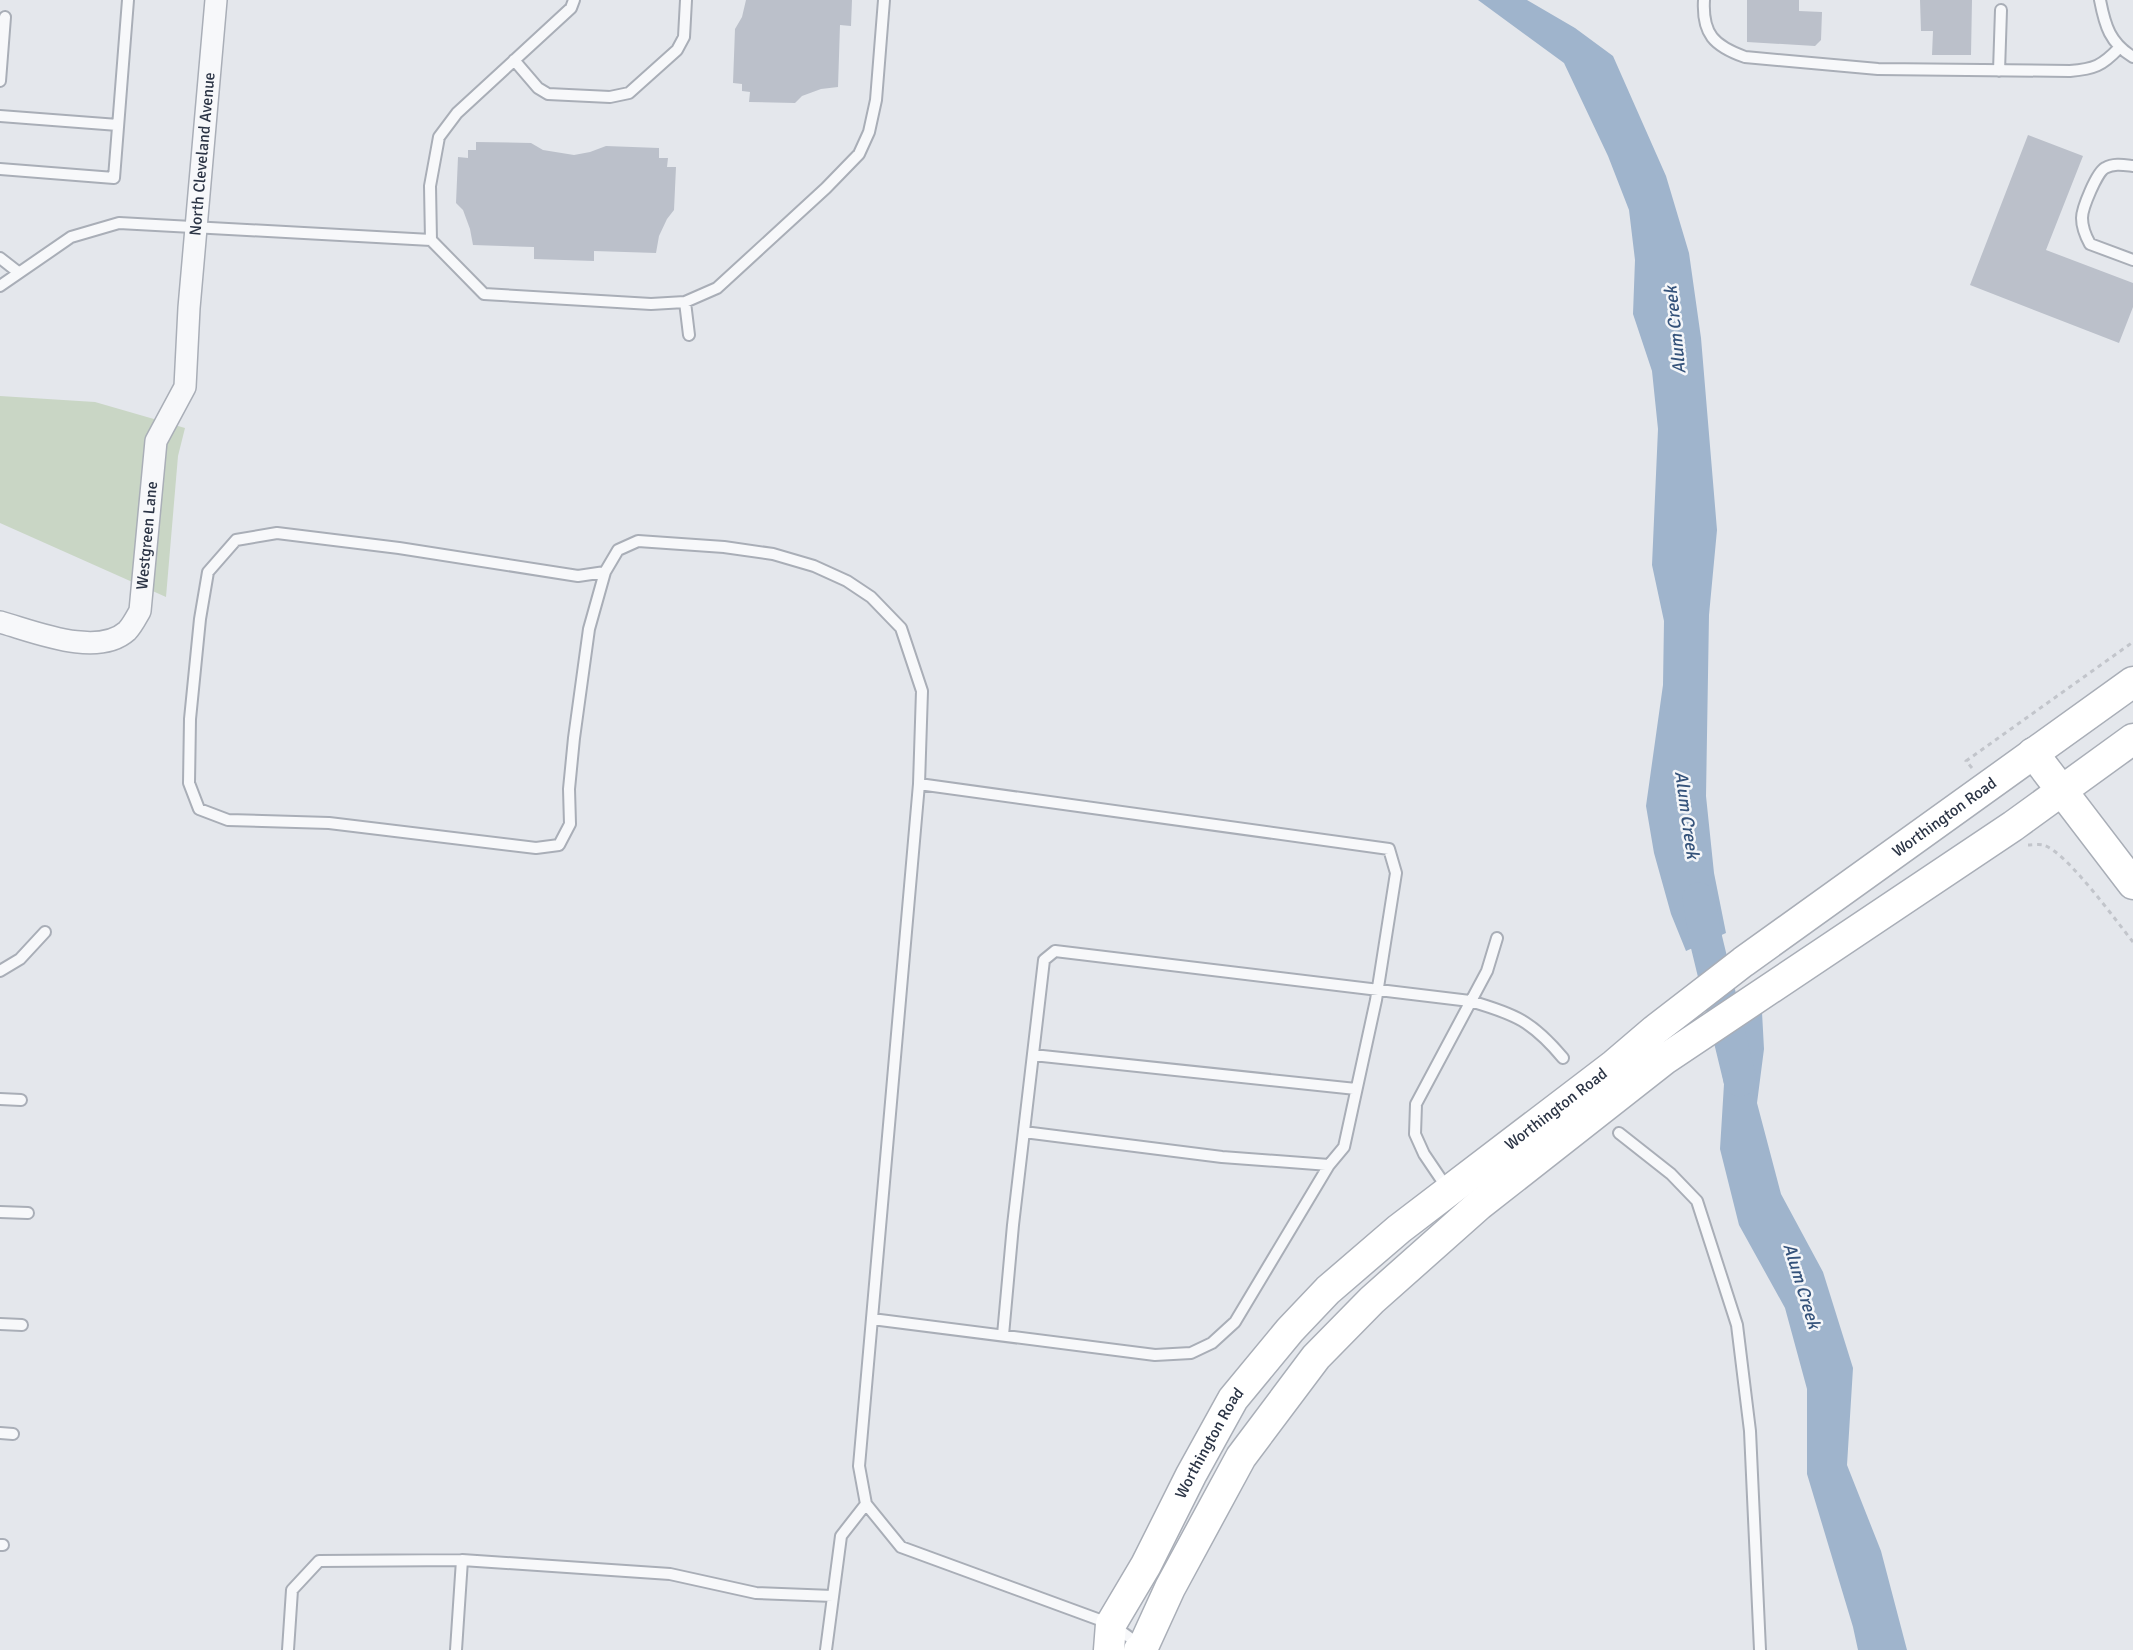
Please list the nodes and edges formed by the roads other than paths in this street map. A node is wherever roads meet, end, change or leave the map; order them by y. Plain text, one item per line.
1 (128, 0) edge
2 (216, 0) edge
3 (574, 0) edge
4 (686, 0) edge
5 (884, 0) edge
6 (1704, 0) edge
7 (2100, 0) edge
8 (2001, 10) dead end
9 (5, 17) dead end
10 (2, 44) edge
11 (2119, 48) junction
12 (2133, 57) edge
13 (514, 60) junction
14 (1999, 71) junction
15 (0, 81) edge
16 (0, 116) edge
17 (118, 125) junction
18 (2133, 166) edge
19 (0, 169) edge
20 (196, 227) junction
21 (431, 240) junction
22 (0, 258) edge
23 (2133, 260) edge
24 (18, 272) junction
25 (0, 286) edge
26 (685, 302) junction
27 (189, 308) joint
28 (689, 335) dead end
29 (605, 572) junction
30 (0, 622) edge
31 (2133, 682) edge
32 (2133, 739) edge
33 (2033, 753) junction
34 (919, 784) junction
35 (2063, 791) junction
36 (2133, 884) edge
37 (45, 932) dead end
38 (1497, 939) dead end
39 (0, 971) edge
40 (1378, 989) junction
41 (1470, 1000) junction
42 (1033, 1054) junction
43 (1563, 1058) dead end
44 (1356, 1089) junction
45 (0, 1098) edge
46 (21, 1100) dead end
47 (1024, 1132) junction
48 (1618, 1133) dead end
49 (1329, 1165) junction
50 (1449, 1191) junction
51 (0, 1212) edge
52 (1471, 1212) junction
53 (28, 1213) dead end
54 (872, 1319) junction
55 (0, 1324) edge
56 (22, 1325) dead end
57 (1003, 1335) junction
58 (0, 1433) edge
59 (13, 1434) dead end
60 (866, 1504) junction
61 (462, 1560) junction
62 (833, 1596) junction
63 (1110, 1637) edge
64 (1147, 1649) edge
65 (288, 1650) edge
66 (456, 1650) edge
67 (826, 1650) edge
68 (1760, 1650) edge

1 - 17 lane
2 - 20 street, North Cleveland Avenue
3 - 13 lane
4 - 13 lane
5 - 26 lane
6 - 14 lane
7 - 11 lane
8 - 14 lane
9 - 10 lane
10 - 15 lane
11 - 12 lane
11 - 14 lane
13 - 21 lane
16 - 17 lane
17 - 19 lane
18 - 23 lane
20 - 21 lane
20 - 24 lane
20 - 27 street, North Cleveland Avenue
21 - 26 lane
22 - 24 lane
24 - 25 lane
26 - 28 lane
27 - 30 street, Westgreen Lane
29 - 29 lane
29 - 34 lane
31 - 33 main road, Worthington Road
32 - 35 main road, Worthington Road
33 - 35 main road
33 - 50 main road, Worthington Road
34 - 40 lane
34 - 54 lane
35 - 36 main road
35 - 52 main road, Worthington Road
37 - 39 lane
38 - 41 lane
40 - 41 lane
40 - 42 lane
40 - 44 lane
41 - 43 lane
41 - 50 lane
42 - 44 lane
42 - 47 lane
44 - 49 lane
45 - 46 lane
47 - 49 lane
47 - 57 lane
48 - 68 lane
49 - 57 lane
50 - 52 main road
50 - 63 main road, Worthington Road
51 - 53 lane
52 - 64 main road, Worthington Road
54 - 57 lane
54 - 60 lane
55 - 56 lane
58 - 59 lane
60 - 62 lane
60 - 63 lane
61 - 62 lane
61 - 65 lane
61 - 66 lane
62 - 67 lane
63 - 64 lane

